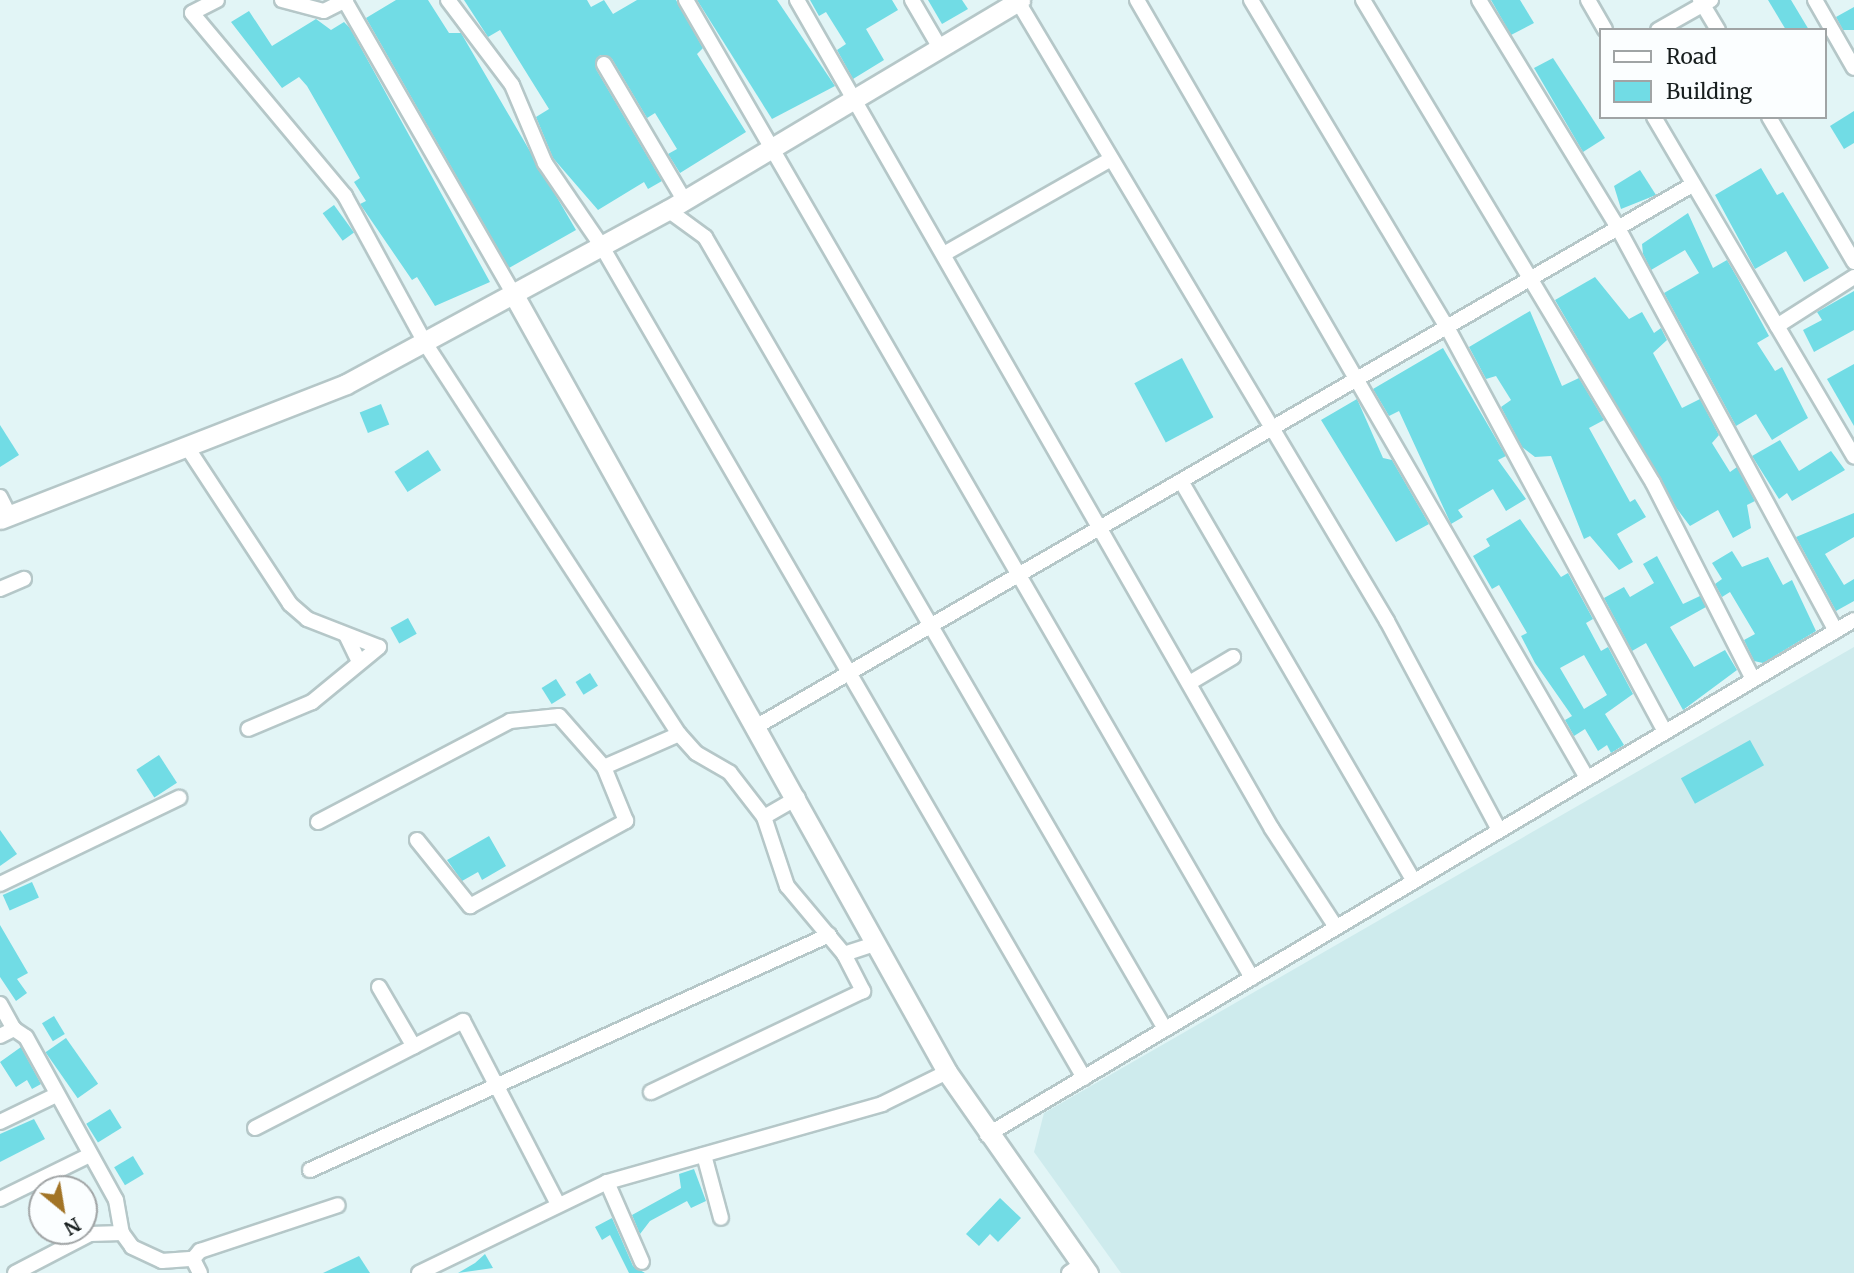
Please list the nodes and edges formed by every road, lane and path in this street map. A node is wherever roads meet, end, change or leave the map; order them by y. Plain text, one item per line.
1 (217, 0) edge
2 (282, 0) edge
3 (345, 0) edge
4 (448, 0) edge
5 (686, 0) edge
6 (797, 0) edge
7 (912, 0) edge
8 (1018, 0) edge
9 (1137, 0) edge
10 (1251, 0) edge
11 (1363, 0) edge
12 (1479, 0) edge
13 (1588, 0) edge
14 (1815, 0) edge
15 (1705, 2) edge
16 (1604, 28) edge
17 (1661, 28) edge
18 (1717, 28) edge
19 (940, 48) junction
20 (604, 64) dead end
21 (1854, 68) edge
22 (857, 102) junction
23 (1655, 119) edge
24 (1770, 119) edge
25 (774, 148) junction
26 (1111, 159) junction
27 (1692, 185) junction
28 (676, 205) junction
29 (1618, 228) junction
30 (601, 245) junction
31 (944, 254) junction
32 (1854, 261) edge
33 (1854, 277) edge
34 (1527, 281) junction
35 (514, 297) junction
36 (1777, 326) junction
37 (1447, 327) junction
38 (425, 343) junction
39 (1355, 380) junction
40 (1271, 429) junction
41 (188, 450) junction
42 (1854, 457) edge
43 (1181, 481) junction
44 (0, 498) edge
45 (5, 517) edge
46 (1099, 529) junction
47 (1017, 576) junction
48 (24, 579) dead end
49 (0, 589) edge
50 (1854, 620) edge
51 (929, 627) junction
52 (1836, 631) junction
53 (346, 635) junction
54 (1233, 657) dead end
55 (359, 663) junction
56 (848, 674) junction
57 (1753, 679) junction
58 (1191, 682) junction
59 (759, 726) junction
60 (248, 729) dead end
61 (1665, 732) junction
62 (679, 734) junction
63 (604, 767) junction
64 (1587, 778) junction
65 (797, 797) junction
66 (179, 798) dead end
67 (764, 817) junction
68 (318, 822) dead end
69 (1499, 830) junction
70 (417, 840) dead end
71 (1415, 881) junction
72 (0, 884) edge
73 (1336, 927) junction
74 (829, 935) junction
75 (877, 943) junction
76 (844, 954) junction
77 (1252, 978) junction
78 (379, 987) dead end
79 (0, 1004) edge
80 (14, 1029) junction
81 (1165, 1029) junction
82 (0, 1036) edge
83 (414, 1047) junction
84 (947, 1072) junction
85 (1084, 1078) junction
86 (502, 1088) junction
87 (650, 1092) dead end
88 (55, 1095) junction
89 (0, 1122) edge
90 (255, 1128) dead end
91 (987, 1135) junction
92 (90, 1155) junction
93 (704, 1156) junction
94 (310, 1170) dead end
95 (607, 1182) junction
96 (0, 1199) edge
97 (557, 1202) junction
98 (338, 1205) dead end
99 (721, 1217) dead end
100 (122, 1233) junction
101 (193, 1259) junction
102 (642, 1262) dead end
103 (1079, 1270) edge
104 (15, 1273) edge
105 (200, 1273) edge
106 (419, 1273) edge

1 - 38 street
2 - 3 street
3 - 35 street
4 - 30 street
5 - 25 street
6 - 22 street
7 - 19 street
8 - 19 street
8 - 26 street
9 - 39 street
10 - 37 street
11 - 34 street
12 - 29 street
13 - 16 street
14 - 21 street
15 - 17 street
15 - 18 street
19 - 22 street
20 - 28 street
22 - 25 street
22 - 31 street
23 - 27 street
24 - 32 street
25 - 28 street
25 - 47 street
26 - 31 street
26 - 40 street
27 - 29 street
27 - 36 street
28 - 30 street
28 - 51 street
29 - 34 street
29 - 52 street
30 - 35 street
30 - 56 street
31 - 46 street
33 - 36 street
34 - 37 street
34 - 57 street
35 - 38 street
35 - 59 street
36 - 42 street
37 - 39 street
37 - 61 street
38 - 41 street
38 - 62 street
39 - 40 street
39 - 64 street
40 - 43 street
40 - 69 street
41 - 45 street
41 - 53 street
43 - 46 street
43 - 71 street
44 - 45 street
46 - 47 street
46 - 58 street
47 - 51 street
47 - 77 street
48 - 49 street
50 - 52 street
51 - 56 street
51 - 81 street
52 - 57 street
53 - 55 street
53 - 55 street
54 - 58 street
55 - 60 street
56 - 59 street
56 - 85 street
57 - 61 street
58 - 73 street
59 - 65 street
61 - 64 street
62 - 63 street
62 - 67 street
63 - 68 street
63 - 70 street
64 - 69 street
65 - 67 street
65 - 75 street
66 - 72 street
67 - 74 street
69 - 71 street
71 - 73 street
73 - 77 street
74 - 76 street
74 - 86 street
75 - 76 street
75 - 84 street
76 - 87 street
77 - 81 street
78 - 83 street
79 - 80 street
80 - 82 street
80 - 88 street
81 - 85 street
83 - 86 street
83 - 90 street
84 - 91 street
84 - 93 street
85 - 91 street
86 - 94 street
86 - 97 street
88 - 89 street
88 - 92 street
91 - 103 street
92 - 96 street
92 - 100 street
93 - 95 street
93 - 99 street
95 - 97 street
95 - 102 street
97 - 106 street
98 - 101 street
100 - 101 street
100 - 104 street
101 - 105 street

